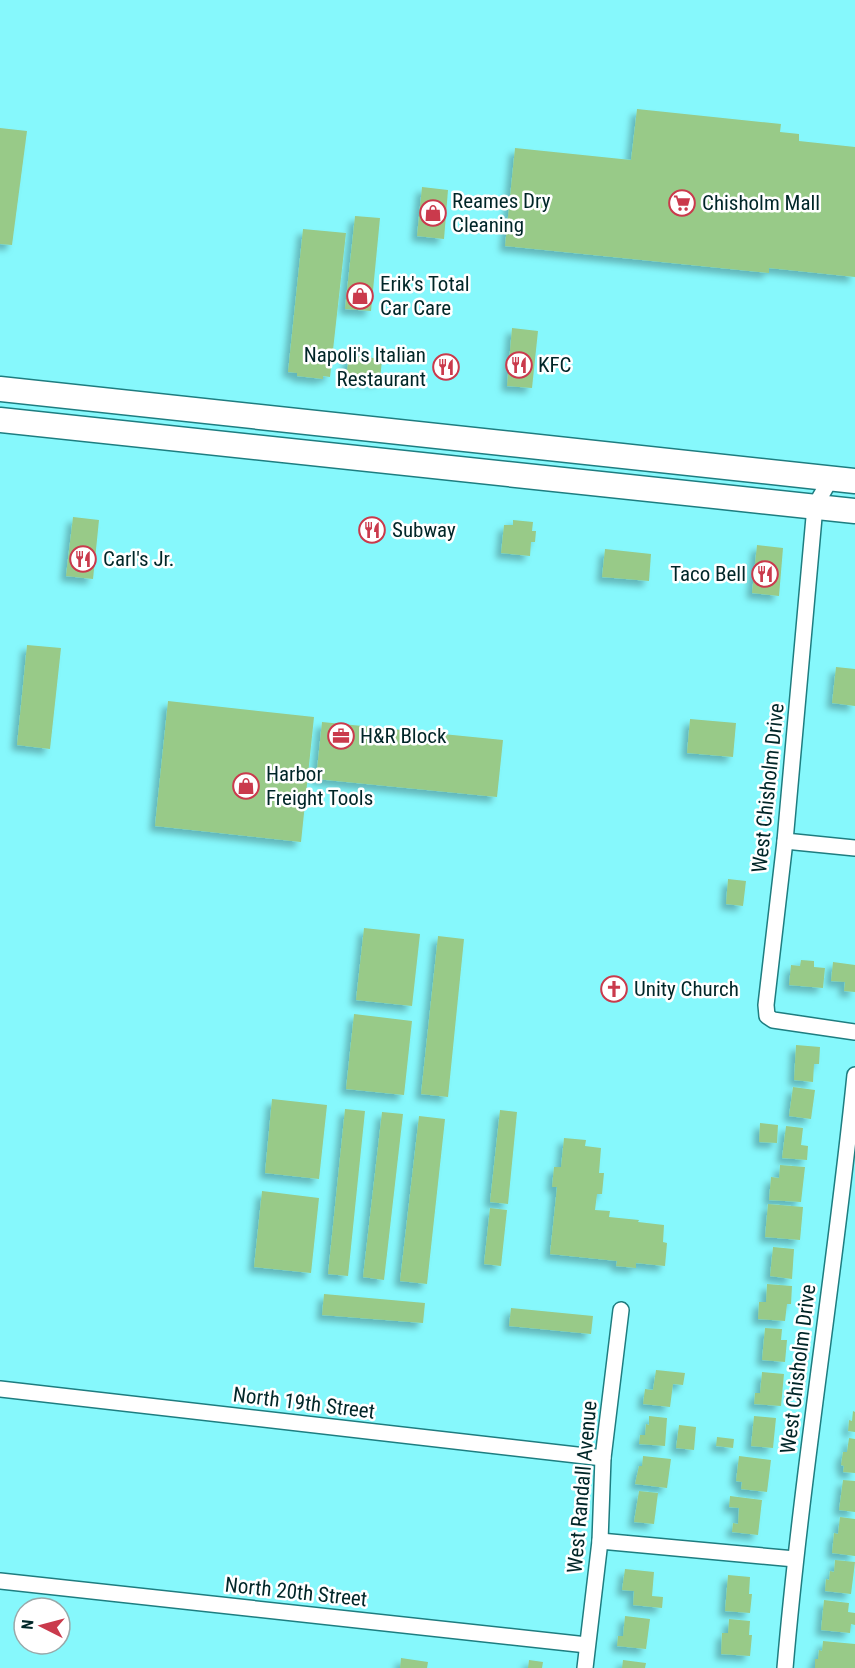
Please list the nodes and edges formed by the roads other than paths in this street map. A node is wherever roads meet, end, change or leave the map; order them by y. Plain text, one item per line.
1 (0, 389) edge
2 (125, 403) junction
3 (0, 420) edge
4 (122, 433) junction
5 (831, 478) junction
6 (855, 481) edge
7 (815, 506) junction
8 (855, 511) edge
9 (785, 841) junction
10 (855, 848) edge
11 (855, 1032) edge
12 (855, 1075) edge
13 (621, 1310) dead end
14 (0, 1389) edge
15 (603, 1458) junction
16 (600, 1541) junction
17 (795, 1559) junction
18 (0, 1581) edge
19 (587, 1645) junction
20 (585, 1668) edge
21 (785, 1668) edge

1 - 2 main road
2 - 4 main road
2 - 5 main road
3 - 4 main road
4 - 7 main road
5 - 6 main road
5 - 7 street, West Chisholm Drive
7 - 8 main road
7 - 9 street, West Chisholm Drive
9 - 10 street
9 - 11 street, West Chisholm Drive
12 - 17 street, West Chisholm Drive
13 - 15 street, West Randall Avenue
14 - 15 street, North 19th Street
15 - 16 street, West Randall Avenue
16 - 17 street
16 - 19 street, West Randall Avenue
17 - 21 street, West Chisholm Drive
18 - 19 street, North 20th Street
19 - 20 street, West Randall Avenue

